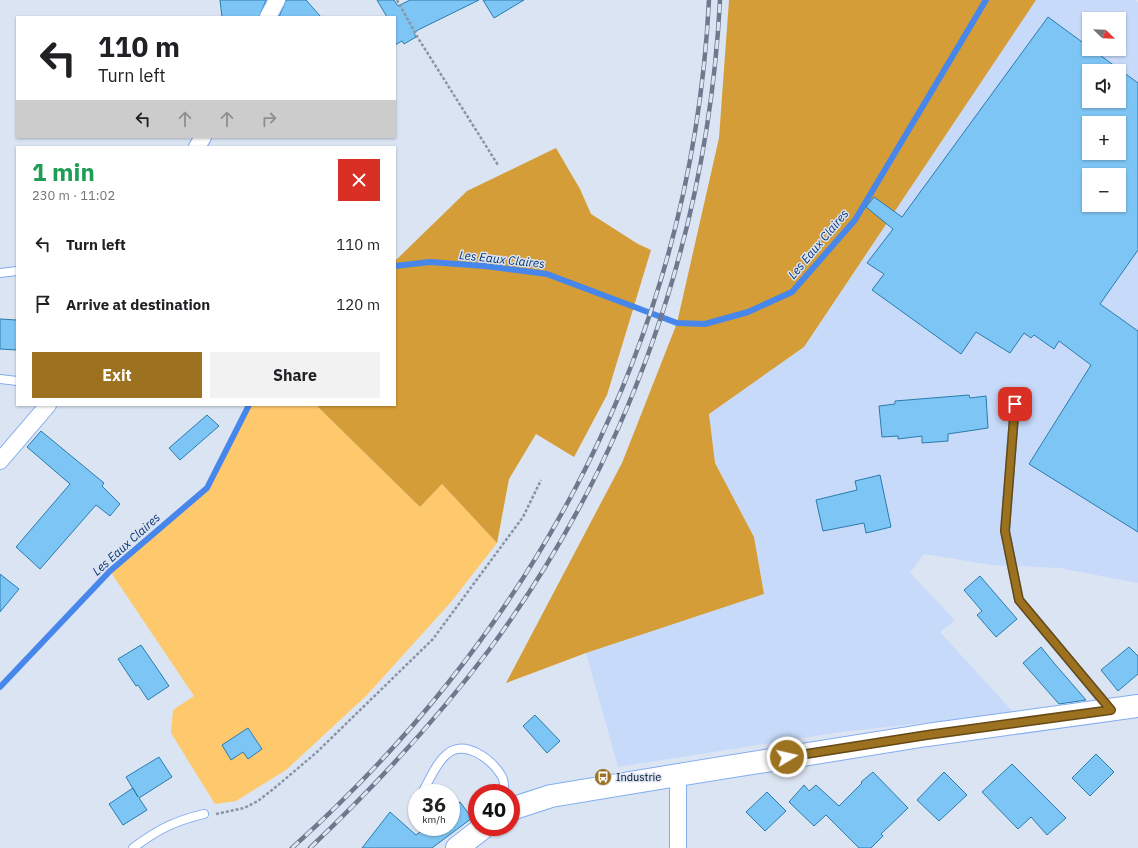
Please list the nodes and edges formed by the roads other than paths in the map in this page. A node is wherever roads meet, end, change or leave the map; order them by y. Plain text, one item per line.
1 (277, 0) edge
2 (269, 16) edge
3 (16, 271) edge
4 (0, 273) edge
5 (0, 379) edge
6 (16, 381) edge
7 (1015, 404) dead end
8 (47, 406) edge
9 (0, 461) edge
10 (1138, 706) edge
11 (1111, 710) junction
12 (678, 774) junction
13 (427, 784) edge
14 (503, 784) edge
15 (520, 806) edge
16 (204, 814) road end
17 (472, 836) edge
18 (133, 848) edge
19 (457, 848) edge
20 (678, 848) edge

1 - 2 street
3 - 4 lane
5 - 6 lane
7 - 11 lane
8 - 9 street
10 - 11 street
11 - 12 street
12 - 15 street
12 - 20 street
13 - 14 lane
16 - 18 lane
17 - 19 street

